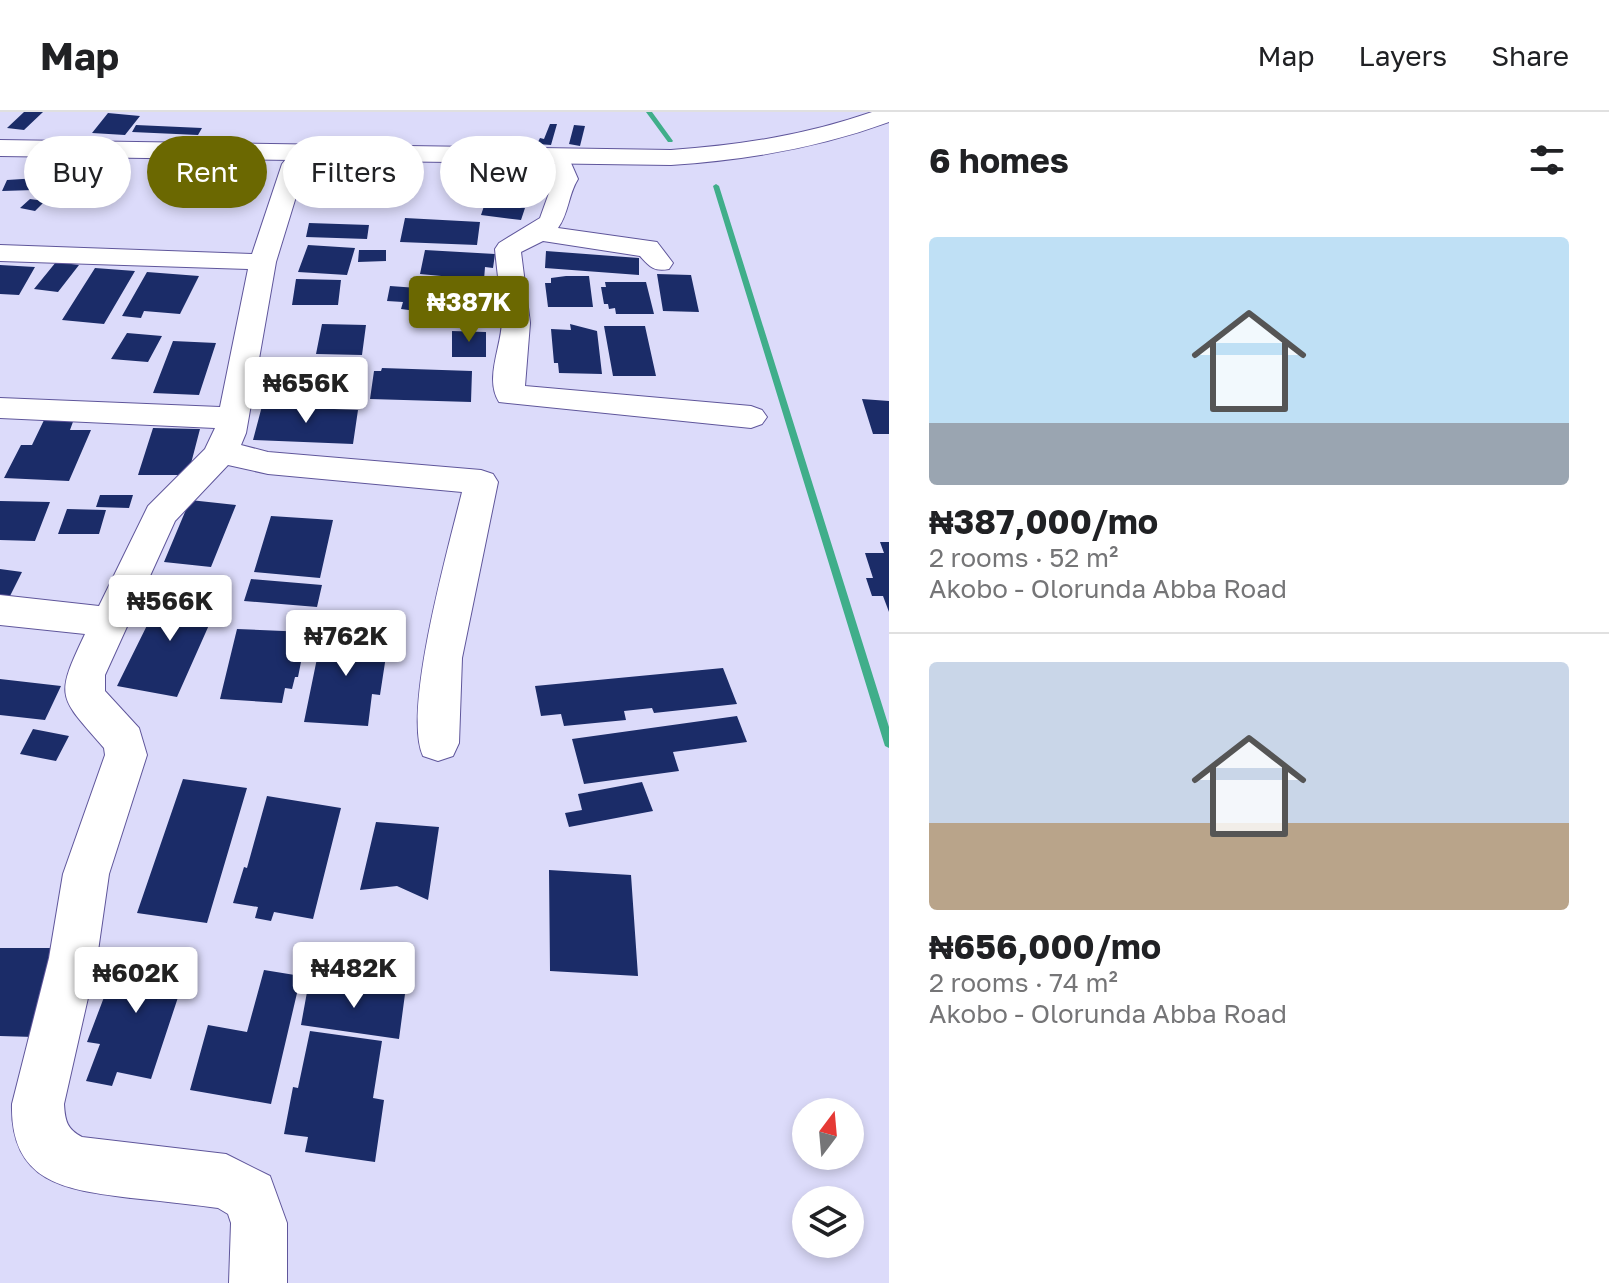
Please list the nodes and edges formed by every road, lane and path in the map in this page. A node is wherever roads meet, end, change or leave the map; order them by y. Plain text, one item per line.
1 (889, 114) edge
2 (889, 131) edge
3 (0, 148) edge
4 (556, 159) edge
5 (0, 160) edge
6 (440, 160) edge
7 (283, 164) edge
8 (556, 167) edge
9 (563, 168) junction
10 (283, 199) edge
11 (539, 233) junction
12 (0, 253) edge
13 (263, 262) junction
14 (660, 263) dead end
15 (0, 408) edge
16 (751, 417) dead end
17 (228, 435) junction
18 (0, 610) edge
19 (109, 622) junction
20 (438, 743) dead end
21 (258, 1283) edge

1 - 4 main road
2 - 9 main road
3 - 6 main road
5 - 7 main road
8 - 9 main road
9 - 11 street
10 - 13 street
11 - 14 street
11 - 16 street
12 - 13 street
13 - 17 street
15 - 17 street
17 - 19 street
17 - 20 street
18 - 19 street
19 - 21 street

